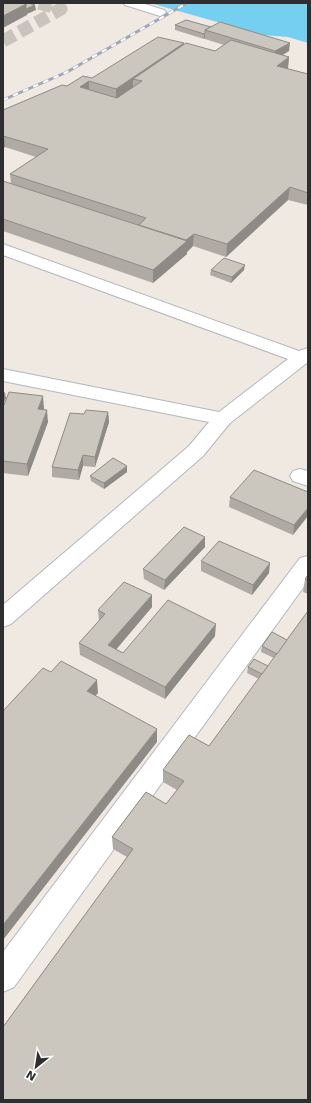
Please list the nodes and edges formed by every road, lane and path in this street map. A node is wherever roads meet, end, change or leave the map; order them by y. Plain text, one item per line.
1 (129, 3) edge
2 (160, 12) dead end
3 (3, 249) edge
4 (304, 356) edge
5 (3, 375) edge
6 (222, 419) junction
7 (308, 564) edge
8 (3, 618) edge
9 (3, 977) edge

1 - 2 street
3 - 4 street
4 - 6 street
5 - 6 street
6 - 8 street
7 - 9 street

